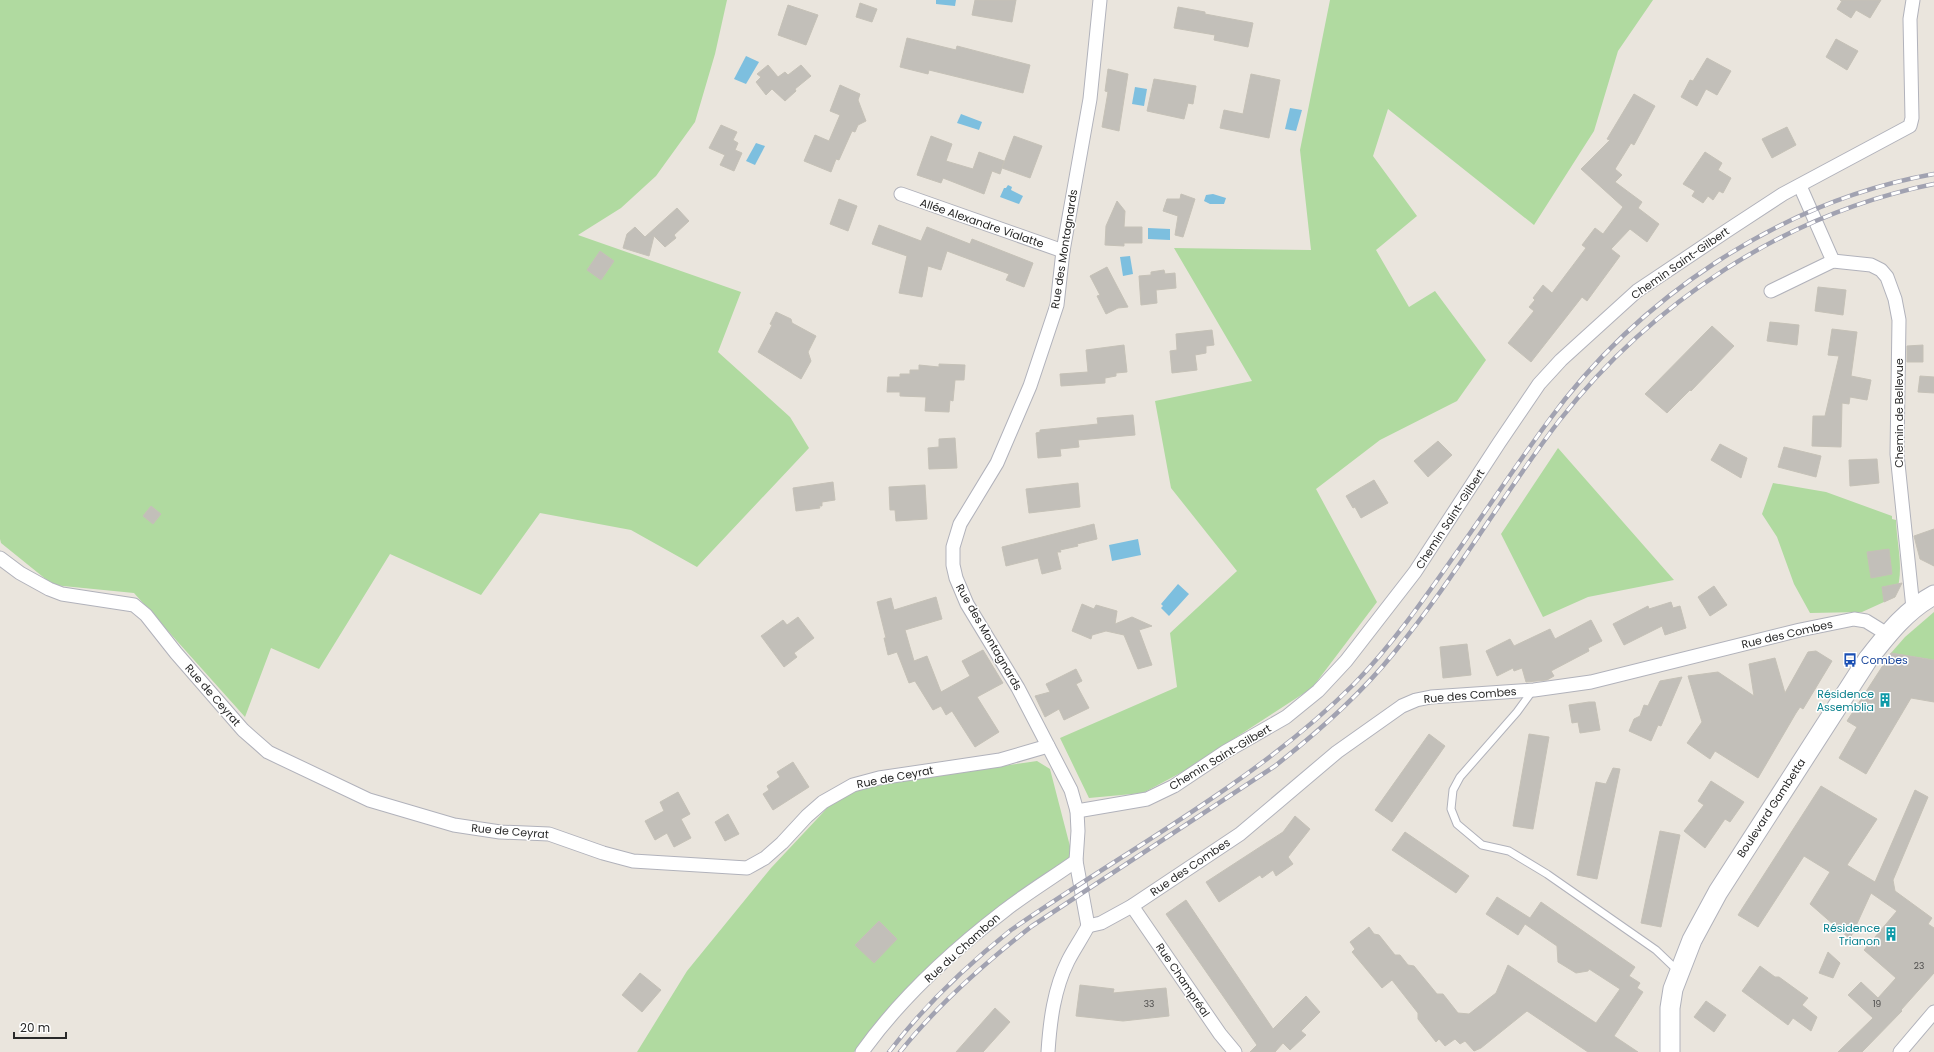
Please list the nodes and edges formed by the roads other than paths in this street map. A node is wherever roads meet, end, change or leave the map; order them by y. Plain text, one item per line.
1 (1100, 0) edge
2 (1913, 0) edge
3 (1800, 186) junction
4 (901, 194) dead end
5 (1063, 251) junction
6 (1833, 262) junction
7 (1771, 291) dead end
8 (0, 558) edge
9 (1934, 595) edge
10 (1913, 608) junction
11 (1887, 634) junction
12 (1534, 690) junction
13 (1048, 746) junction
14 (1078, 811) junction
15 (1076, 861) junction
16 (1132, 906) junction
17 (1088, 926) junction
18 (1679, 971) junction
19 (1934, 1012) edge
20 (862, 1052) edge
21 (1048, 1052) edge
22 (1235, 1052) edge
23 (1670, 1052) edge
24 (1900, 1052) edge

1 - 5 street, Rue des Montagnards
2 - 3 street
3 - 6 street
3 - 14 street, Chemin Saint-Gilbert
4 - 5 street, Allée Alexandre Vialatte
5 - 13 street, Rue des Montagnards
6 - 7 street, Chemin de Bellevue
6 - 10 street, Chemin de Bellevue
8 - 13 street, Rue de Ceyrat
9 - 10 main road, Boulevard Gambetta
10 - 11 main road, Boulevard Gambetta
11 - 12 street, Rue des Combes
11 - 18 main road, Boulevard Gambetta
12 - 16 street, Rue des Combes
12 - 18 lane
13 - 14 street, Rue des Montagnards
14 - 15 street, Rue des Montagnards
15 - 17 street, Rue des Montagnards
15 - 20 street, Rue du Chambon
16 - 17 street, Rue des Combes
16 - 22 street, Rue Champréal
17 - 21 street
18 - 23 main road, Boulevard Gambetta
19 - 24 street

